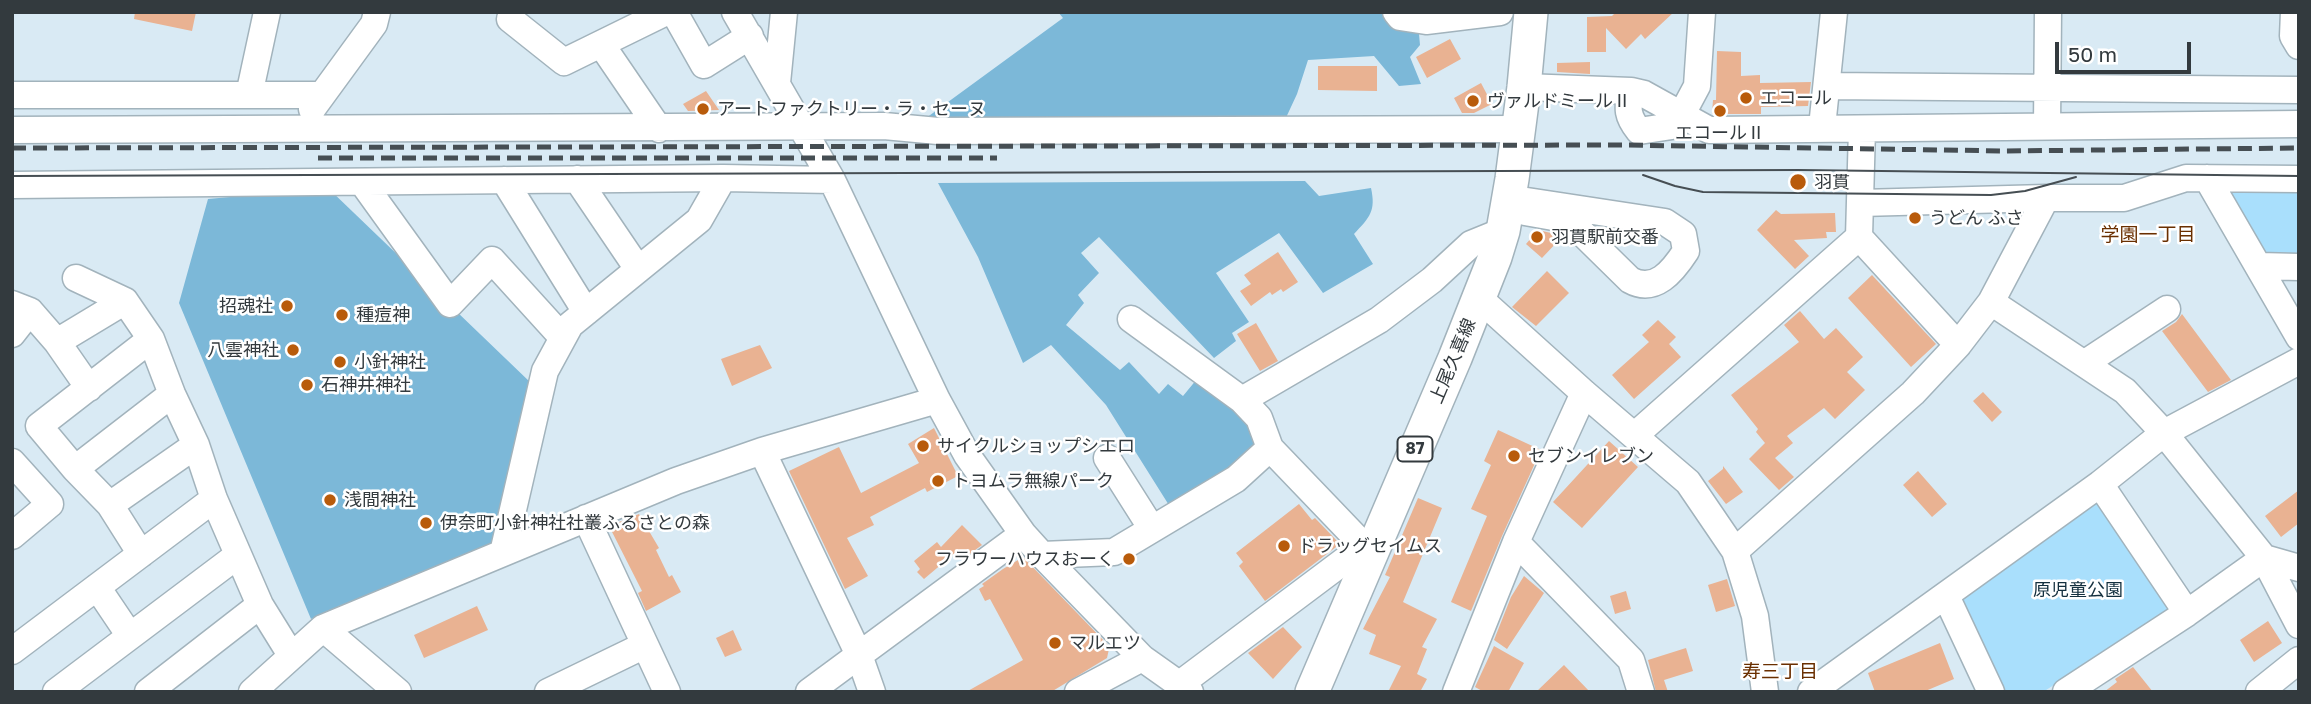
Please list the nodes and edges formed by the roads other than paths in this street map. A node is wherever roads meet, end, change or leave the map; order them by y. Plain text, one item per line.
1 (267, 12) edge
2 (377, 12) edge
3 (666, 12) edge
4 (674, 12) edge
5 (736, 12) edge
6 (784, 12) edge
7 (1396, 12) edge
8 (1702, 12) edge
9 (1834, 12) edge
10 (2048, 12) edge
11 (2294, 12) edge
12 (1519, 13) edge
13 (510, 19) dead end
14 (750, 36) junction
15 (601, 44) junction
16 (2299, 47) edge
17 (777, 83) junction
18 (1826, 86) junction
19 (1524, 87) junction
20 (2048, 88) junction
21 (2299, 89) edge
22 (12, 94) edge
23 (58, 95) junction
24 (249, 95) junction
25 (322, 95) junction
26 (1681, 116) junction
27 (2299, 124) edge
28 (2047, 126) junction
29 (1822, 127) junction
30 (803, 128) junction
31 (659, 129) junction
32 (1519, 129) junction
33 (1862, 129) junction
34 (54, 130) junction
35 (296, 130) junction
36 (12, 131) edge
37 (723, 178) junction
38 (2207, 178) junction
39 (2299, 178) edge
40 (577, 179) junction
41 (505, 180) junction
42 (832, 180) junction
43 (362, 182) junction
44 (12, 185) edge
45 (2046, 198) junction
46 (1861, 202) junction
47 (1506, 217) junction
48 (1630, 217) junction
49 (1859, 237) junction
50 (1600, 250) junction
51 (2259, 266) junction
52 (2299, 267) edge
53 (638, 269) junction
54 (76, 278) dead end
55 (1479, 299) junction
56 (125, 301) junction
57 (1991, 302) junction
58 (21, 307) edge
59 (2167, 309) dead end
60 (586, 312) junction
61 (1131, 319) dead end
62 (12, 334) edge
63 (562, 337) junction
64 (2299, 337) edge
65 (151, 339) junction
66 (57, 342) junction
67 (1958, 345) junction
68 (2299, 361) edge
69 (2085, 363) junction
70 (89, 388) junction
71 (1584, 393) junction
72 (172, 394) junction
73 (937, 400) junction
74 (1242, 400) junction
75 (2164, 433) junction
76 (1634, 436) junction
77 (196, 445) junction
78 (1270, 448) junction
79 (762, 451) junction
80 (1107, 458) dead end
81 (12, 462) edge
82 (75, 468) junction
83 (2100, 484) junction
84 (214, 499) junction
85 (110, 505) junction
86 (586, 518) junction
87 (1152, 529) junction
88 (1023, 534) junction
89 (12, 536) edge
90 (1516, 542) junction
91 (1367, 547) junction
92 (1735, 551) junction
93 (503, 553) junction
94 (141, 554) junction
95 (238, 555) junction
96 (1042, 555) junction
97 (2264, 558) junction
98 (2299, 568) edge
99 (97, 587) junction
100 (1946, 596) junction
101 (260, 605) junction
102 (2187, 613) junction
103 (2299, 625) edge
104 (323, 628) junction
105 (130, 636) junction
106 (645, 645) junction
107 (12, 651) edge
108 (291, 655) junction
109 (859, 655) junction
110 (1142, 658) junction
111 (2299, 660) edge
112 (90, 682) edge
113 (1185, 688) edge
114 (56, 692) edge
115 (148, 692) edge
116 (251, 692) edge
117 (398, 692) edge
118 (548, 692) edge
119 (667, 692) edge
120 (809, 692) edge
121 (872, 692) edge
122 (1079, 692) edge
123 (1312, 692) edge
124 (1456, 692) edge
125 (1642, 692) edge
126 (1765, 692) edge
127 (1811, 692) edge
128 (1992, 692) edge
129 (2066, 692) edge
130 (2259, 692) edge

1 - 24 street
2 - 25 street
3 - 15 street
4 - 14 street
5 - 14 street
6 - 17 street
7 - 12 street
8 - 26 street
9 - 18 street
10 - 20 street
11 - 16 street
12 - 19 main road, 上尾久喜線 / 87
13 - 15 street
14 - 17 street
15 - 31 street
17 - 30 street
18 - 20 street
18 - 29 street
19 - 26 street
19 - 32 main road, 上尾久喜線 / 87
20 - 21 street
20 - 28 street
22 - 23 street
23 - 24 street
23 - 34 street
24 - 25 street
25 - 35 street
26 - 29 street
27 - 28 street
28 - 33 street
29 - 33 street
30 - 31 street
30 - 32 street
30 - 42 street
31 - 35 street
32 - 47 main road, 上尾久喜線 / 87
33 - 46 street
34 - 35 street
34 - 36 street
37 - 40 street
37 - 42 street
37 - 53 street
38 - 39 street
38 - 45 street
38 - 51 street
40 - 41 street
40 - 53 street
41 - 43 street
41 - 60 street
42 - 73 street
43 - 44 street
43 - 63 street
45 - 46 street
45 - 57 street
46 - 49 street
47 - 48 street
47 - 50 street
47 - 55 main road, 上尾久喜線 / 87
47 - 74 street
48 - 50 street
48 - 50 street
49 - 67 street
49 - 76 street
51 - 52 street
51 - 64 street
53 - 60 street
54 - 56 street
55 - 71 street
55 - 91 main road, 上尾久喜線 / 87
56 - 65 street
56 - 66 street
57 - 67 street
57 - 69 street
58 - 62 street
58 - 66 street
59 - 69 street
60 - 63 street
61 - 74 street
63 - 93 street
65 - 70 street
65 - 72 street
66 - 70 street
67 - 92 street
68 - 75 street
69 - 75 street
70 - 82 street
71 - 76 street
71 - 90 street
72 - 77 street
72 - 82 street
73 - 79 street
73 - 88 street
74 - 78 street
75 - 83 street
75 - 97 street
76 - 92 street
77 - 84 street
77 - 85 street
78 - 87 street
78 - 91 street
79 - 86 street
79 - 109 street
80 - 87 street
81 - 89 street
82 - 85 street
83 - 100 street
83 - 102 street
84 - 94 street
84 - 95 street
85 - 94 street
86 - 93 street
86 - 106 street
87 - 96 street
88 - 96 street
88 - 109 street
90 - 124 street
90 - 125 street
91 - 113 street
91 - 123 main road, 上尾久喜線 / 87
92 - 126 street
93 - 104 street
94 - 99 street
95 - 101 street
95 - 105 street
96 - 110 street
97 - 98 street
97 - 102 street
97 - 103 street
99 - 105 street
99 - 107 street
100 - 127 street
100 - 128 street
101 - 108 street
101 - 115 street
102 - 129 street
104 - 108 street
104 - 117 street
105 - 112 street
106 - 118 street
106 - 119 street
108 - 116 street
109 - 120 street
109 - 121 street
110 - 113 street
110 - 122 street
111 - 130 street
112 - 114 street

